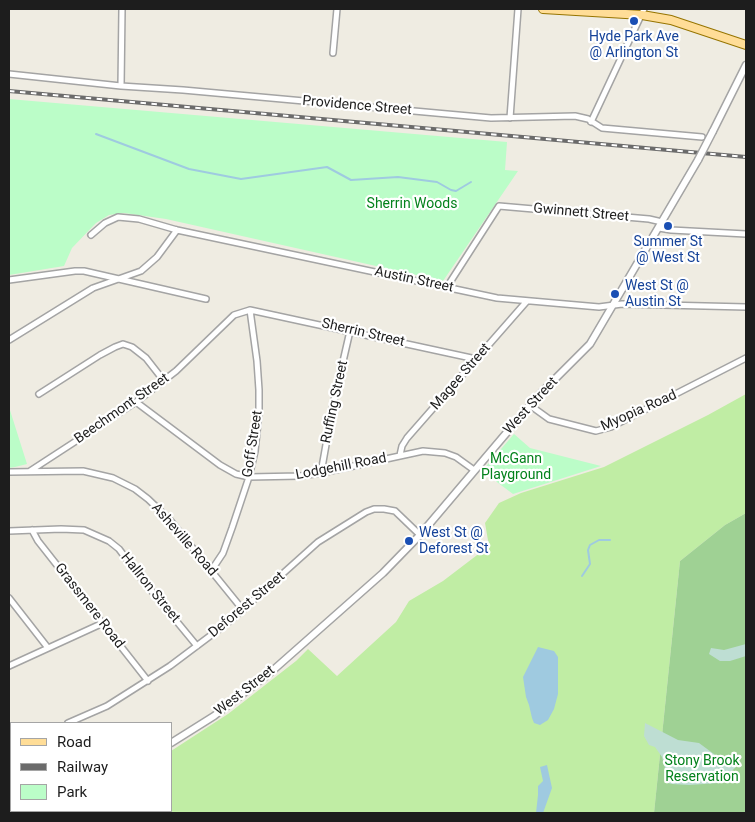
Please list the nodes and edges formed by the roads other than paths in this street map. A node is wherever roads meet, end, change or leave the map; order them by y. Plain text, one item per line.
1 (122, 9) edge
2 (337, 9) edge
3 (518, 9) edge
4 (542, 9) edge
5 (643, 12) edge
6 (746, 45) edge
7 (333, 53) dead end
8 (746, 65) edge
9 (9, 74) edge
10 (121, 86) junction
11 (510, 118) junction
12 (591, 122) junction
13 (702, 137) dead end
14 (660, 225) junction
15 (177, 230) junction
16 (746, 234) edge
17 (91, 235) dead end
18 (119, 279) junction
19 (9, 280) edge
20 (447, 287) junction
21 (206, 299) dead end
22 (527, 301) junction
23 (612, 305) junction
24 (746, 307) edge
25 (250, 310) junction
26 (350, 331) junction
27 (9, 340) edge
28 (746, 358) edge
29 (476, 359) junction
30 (164, 381) junction
31 (38, 394) dead end
32 (136, 402) junction
33 (531, 406) junction
34 (400, 455) junction
35 (474, 470) junction
36 (29, 471) junction
37 (9, 472) edge
38 (321, 473) junction
39 (249, 478) junction
40 (32, 530) junction
41 (9, 531) edge
42 (420, 535) junction
43 (211, 571) junction
44 (9, 598) edge
45 (243, 610) junction
46 (103, 623) junction
47 (197, 646) junction
48 (48, 648) junction
49 (9, 666) edge
50 (148, 680) junction
51 (70, 722) edge
52 (172, 742) edge

1 - 10 street
2 - 7 street
3 - 11 street
4 - 5 main road
5 - 6 main road
5 - 12 street
8 - 14 street, West Street, bridge
9 - 10 street, Providence Street
10 - 11 street, Providence Street
11 - 12 street, Providence Street
12 - 13 street, Providence Street
14 - 16 street, Gwinnett Street
14 - 20 street, Gwinnett Street
14 - 23 street, West Street
15 - 17 street, Austin Street
15 - 18 street
15 - 20 street, Austin Street
18 - 19 street
18 - 21 street
18 - 27 street
20 - 22 street, Austin Street
22 - 23 street, Austin Street
22 - 29 street, Magee Street
23 - 24 street, Austin Street
23 - 33 street, West Street
25 - 26 street, Sherrin Street
25 - 30 street, Beechmont Street
25 - 39 street, Goff Street
26 - 29 street, Sherrin Street
26 - 38 street, Ruffing Street
28 - 33 street, Myopia Road
29 - 34 street, Magee Street
30 - 31 street
30 - 32 street, Beechmont Street
32 - 36 street, Beechmont Street
32 - 39 street, Lodgehill Road
33 - 35 street, West Street
34 - 35 street, Lodgehill Road
34 - 38 street, Lodgehill Road
35 - 42 street, West Street
36 - 37 street, Beechmont Street
36 - 43 street, Asheville Road
38 - 39 street, Lodgehill Road
39 - 43 street, Goff Street
40 - 41 street, Hallron Street
40 - 46 street, Grassmere Road
40 - 47 street, Hallron Street
42 - 45 street, Deforest Street
42 - 52 street, West Street
43 - 45 street, Asheville Road
44 - 48 street
45 - 47 street, Deforest Street
46 - 48 street
46 - 50 street, Grassmere Road
47 - 50 street, Deforest Street
48 - 49 street
50 - 51 street, Deforest Street

